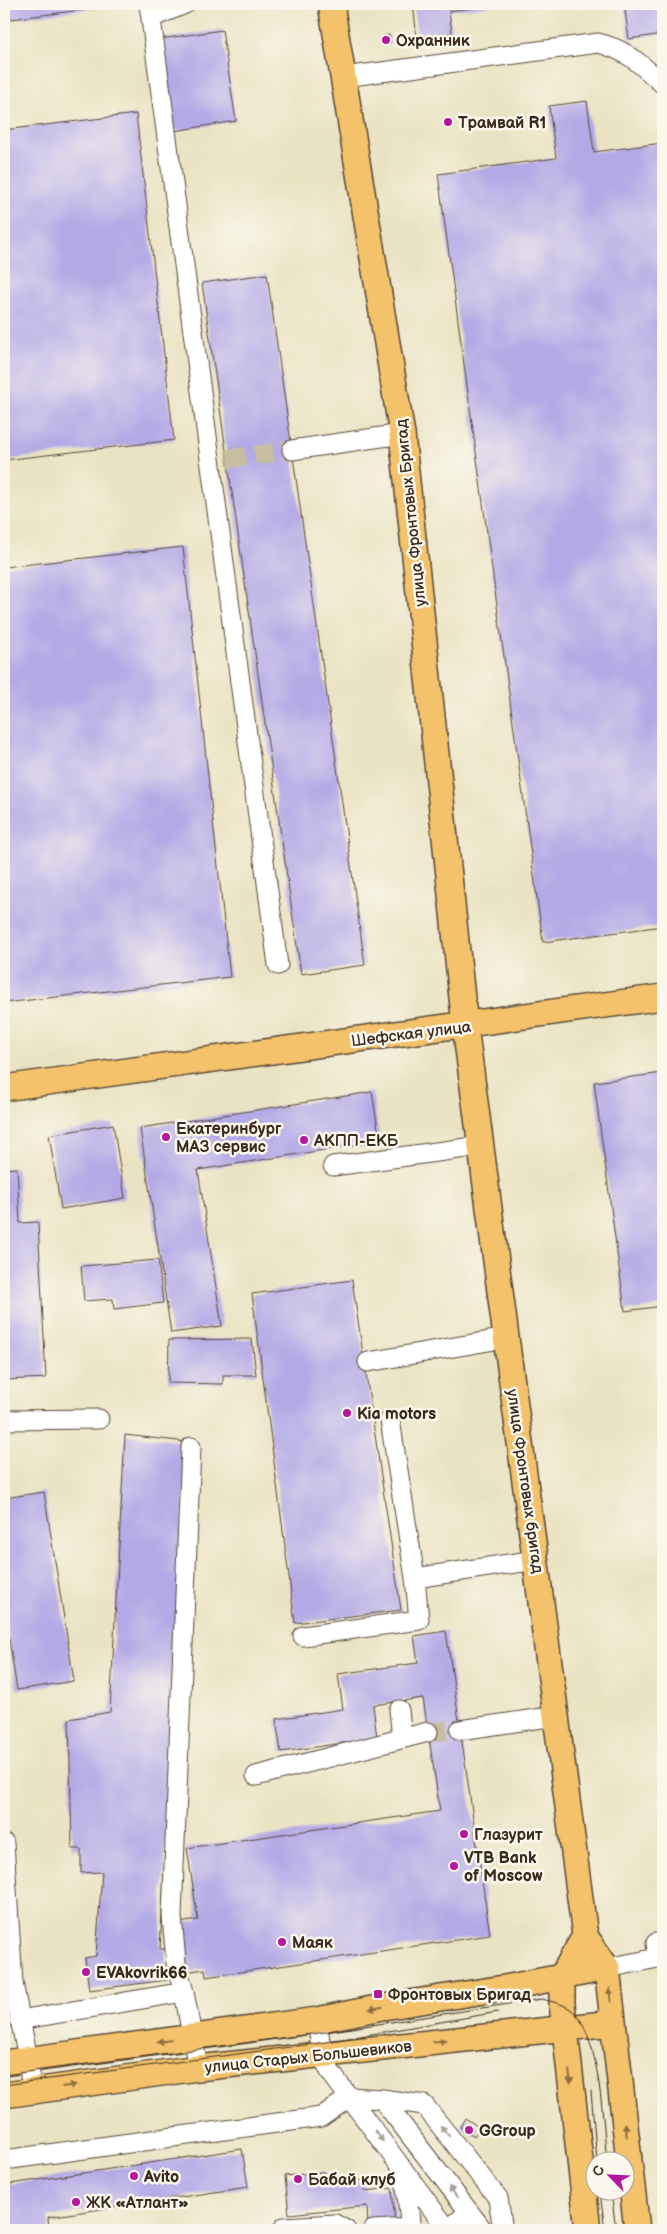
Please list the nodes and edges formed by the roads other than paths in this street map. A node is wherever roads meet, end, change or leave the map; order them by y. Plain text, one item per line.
1 (184, 4) edge
2 (331, 4) edge
3 (150, 11) edge
4 (344, 77) junction
5 (663, 84) edge
6 (402, 434) junction
7 (292, 450) tunnel mouth
8 (278, 965) dead end
9 (663, 997) edge
10 (465, 1026) junction
11 (4, 1088) edge
12 (481, 1146) junction
13 (333, 1166) dead end
14 (506, 1338) junction
15 (368, 1362) dead end
16 (99, 1418) dead end
17 (4, 1420) edge
18 (390, 1420) dead end
19 (191, 1447) dead end
20 (536, 1560) junction
21 (415, 1578) junction
22 (303, 1636) dead end
23 (398, 1710) dead end
24 (556, 1716) junction
25 (460, 1730) tunnel mouth
26 (428, 1732) tunnel mouth
27 (402, 1738) junction
28 (256, 1776) dead end
29 (4, 1843) edge
30 (586, 1936) junction
31 (7, 1940) edge
32 (656, 1943) dead end
33 (607, 1968) junction
34 (562, 1976) junction
35 (184, 1992) junction
36 (19, 2020) junction
37 (317, 2020) junction
38 (613, 2023) junction
39 (564, 2029) junction
40 (193, 2038) junction
41 (322, 2056) junction
42 (28, 2059) junction
43 (4, 2063) edge
44 (198, 2068) junction
45 (32, 2091) junction
46 (4, 2095) edge
47 (350, 2097) junction
48 (382, 2099) junction
49 (4, 2160) edge
50 (403, 2170) junction
51 (468, 2212) junction
52 (411, 2229) edge
53 (285, 2230) edge
54 (346, 2230) edge
55 (373, 2230) edge
56 (448, 2230) edge
57 (483, 2230) edge
58 (503, 2230) edge
59 (588, 2230) edge
60 (637, 2230) edge

1 - 3 lane
2 - 4 main road, улица Фронтовых Бригад
3 - 8 lane
4 - 5 lane
4 - 6 main road, улица Фронтовых Бригад
6 - 7 lane
6 - 10 main road, улица Фронтовых Бригад
9 - 10 main road, Шефская улица
10 - 11 main road, Шефская улица
10 - 12 main road, улица Фронтовых бригад
12 - 13 lane
12 - 14 main road, улица Фронтовых бригад
14 - 15 lane
14 - 20 main road, улица Фронтовых бригад
16 - 17 lane
18 - 21 lane
19 - 35 lane
20 - 21 lane
20 - 24 main road, улица Фронтовых бригад
21 - 22 lane
23 - 27 lane
24 - 25 lane
24 - 30 main road, улица Фронтовых бригад
26 - 27 lane
27 - 28 lane
29 - 31 lane
30 - 33 main road, улица Фронтовых бригад
30 - 34 main road
31 - 36 lane
32 - 33 lane
33 - 34 main road, улица Старых Большевиков
38 -> 33 main road, улица Фронтовых бригад
34 -> 37 main road, улица Старых Большевиков
34 - 39 main road
35 - 36 lane
35 - 40 lane
36 - 42 lane
37 - 40 main road, улица Старых Большевиков
37 - 41 lane
38 - 39 main road, улица Старых Большевиков
60 -> 38 main road, улица Фронтовых бригад
41 -> 39 main road, улица Старых Большевиков
39 -> 59 main road
40 -> 42 main road, улица Старых Большевиков
40 - 44 lane
41 - 44 main road, улица Старых Большевиков
41 - 47 lane
42 - 43 main road, улица Старых Большевиков
42 - 45 lane
45 -> 44 main road, улица Старых Большевиков
45 - 46 main road, улица Старых Большевиков
47 - 48 lane
47 - 49 lane
47 -> 50 lane
51 -> 48 lane
58 -> 48 lane
50 - 52 lane
50 - 56 lane
51 - 56 lane
51 - 57 lane
52 - 55 lane
53 - 54 lane

